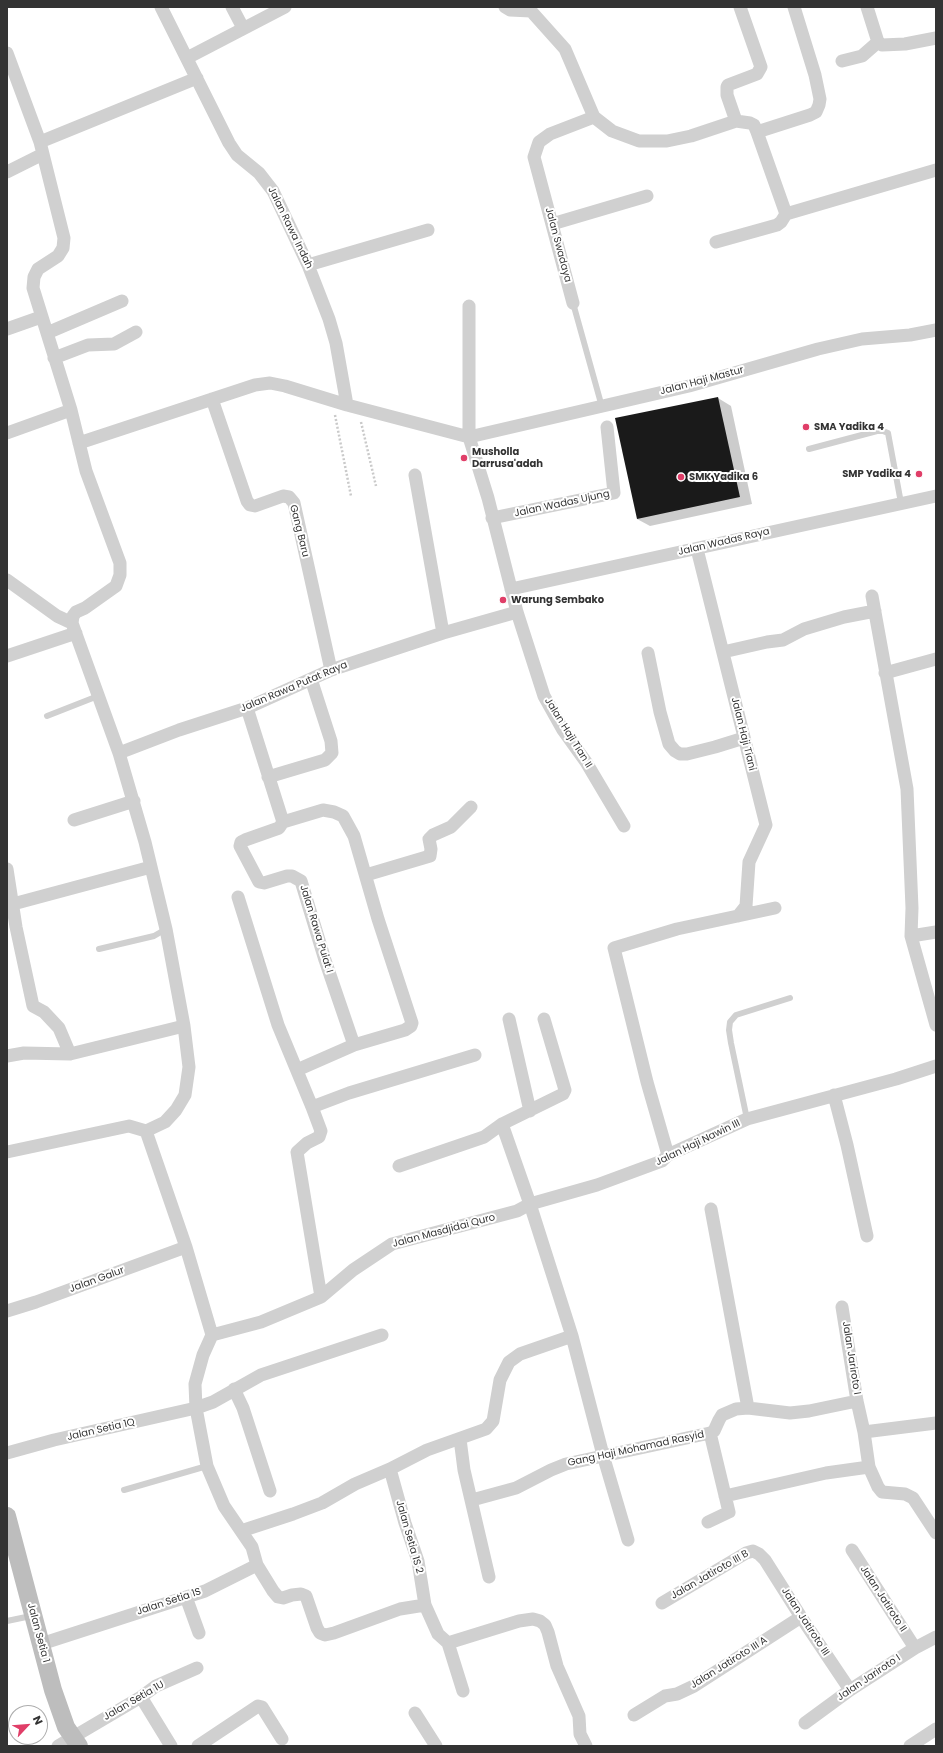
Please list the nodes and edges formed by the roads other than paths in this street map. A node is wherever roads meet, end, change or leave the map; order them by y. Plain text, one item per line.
1 (161, 7) edge
2 (232, 7) edge
3 (285, 7) edge
4 (504, 7) edge
5 (740, 7) edge
6 (794, 7) edge
7 (867, 7) edge
8 (536, 9) edge
9 (243, 28) junction
10 (936, 38) edge
11 (878, 42) junction
12 (7, 52) edge
13 (187, 58) junction
14 (842, 61) dead end
15 (197, 78) junction
16 (594, 117) junction
17 (736, 121) junction
18 (757, 132) junction
19 (42, 148) junction
20 (936, 170) edge
21 (7, 172) edge
22 (647, 196) dead end
23 (786, 214) junction
24 (552, 224) junction
25 (428, 230) dead end
26 (716, 242) dead end
27 (308, 265) junction
28 (122, 301) dead end
29 (573, 303) joint
30 (469, 306) dead end
31 (41, 317) junction
32 (7, 329) edge
33 (936, 330) edge
34 (136, 332) dead end
35 (46, 333) junction
36 (54, 358) junction
37 (212, 399) junction
38 (352, 407) junction
39 (602, 407) junction
40 (71, 410) junction
41 (607, 427) dead end
42 (7, 433) edge
43 (469, 437) junction
44 (79, 443) junction
45 (809, 449) dead end
46 (415, 474) dead end
47 (936, 496) edge
48 (901, 503) junction
49 (492, 518) junction
50 (696, 549) junction
51 (7, 580) edge
52 (512, 589) junction
53 (872, 596) dead end
54 (875, 611) junction
55 (517, 612) junction
56 (74, 628) junction
57 (443, 633) junction
58 (722, 652) junction
59 (648, 653) dead end
60 (7, 656) edge
61 (936, 659) edge
62 (331, 670) junction
63 (885, 673) junction
64 (311, 679) junction
65 (98, 696) junction
66 (247, 708) junction
67 (47, 716) dead end
68 (744, 738) junction
69 (119, 752) junction
70 (268, 777) junction
71 (134, 801) junction
72 (471, 807) dead end
73 (74, 820) dead end
74 (283, 822) junction
75 (624, 826) dead end
76 (151, 867) junction
77 (7, 869) edge
78 (366, 875) junction
79 (238, 897) dead end
80 (13, 904) junction
81 (775, 908) dead end
82 (738, 916) junction
83 (166, 929) junction
84 (936, 932) edge
85 (910, 936) junction
86 (99, 950) dead end
87 (790, 998) dead end
88 (544, 1018) dead end
89 (509, 1019) dead end
90 (936, 1025) edge
91 (184, 1026) junction
92 (354, 1045) junction
93 (70, 1054) junction
94 (475, 1055) dead end
95 (7, 1056) edge
96 (936, 1066) edge
97 (297, 1070) junction
98 (834, 1095) junction
99 (312, 1107) junction
100 (530, 1111) junction
101 (747, 1119) junction
102 (502, 1124) junction
103 (146, 1131) junction
104 (7, 1152) edge
105 (668, 1155) junction
106 (399, 1166) dead end
107 (530, 1204) junction
108 (711, 1209) dead end
109 (868, 1236) dead end
110 (186, 1248) junction
111 (321, 1297) junction
112 (842, 1307) dead end
113 (7, 1311) edge
114 (212, 1335) junction
115 (382, 1335) dead end
116 (572, 1336) junction
117 (234, 1389) junction
118 (857, 1401) junction
119 (196, 1408) junction
120 (748, 1408) junction
121 (936, 1423) edge
122 (864, 1432) junction
123 (710, 1433) junction
124 (460, 1439) junction
125 (7, 1453) edge
126 (603, 1455) junction
127 (207, 1466) junction
128 (869, 1467) junction
129 (390, 1469) junction
130 (124, 1490) dead end
131 (270, 1491) dead end
132 (725, 1496) junction
133 (472, 1500) junction
134 (7, 1516) edge
135 (708, 1522) dead end
136 (241, 1530) junction
137 (936, 1533) edge
138 (628, 1540) dead end
139 (852, 1550) dead end
140 (759, 1554) joint
141 (257, 1565) junction
142 (489, 1577) dead end
143 (186, 1597) junction
144 (662, 1603) dead end
145 (425, 1605) junction
146 (33, 1616) junction
147 (801, 1617) junction
148 (7, 1621) edge
149 (199, 1633) dead end
150 (936, 1637) edge
151 (448, 1643) junction
152 (41, 1644) junction
153 (915, 1648) junction
154 (197, 1668) dead end
155 (850, 1690) junction
156 (463, 1691) dead end
157 (141, 1697) junction
158 (415, 1713) dead end
159 (634, 1715) dead end
160 (805, 1723) dead end
161 (936, 1729) edge
162 (282, 1739) dead end
163 (70, 1743) edge
164 (581, 1745) edge
165 (171, 1746) edge
166 (198, 1746) edge
167 (436, 1746) edge
168 (910, 1746) edge

1 - 13 street, Jalan Rawa Indah
2 - 9 street
3 - 9 street
4 - 8 street
5 - 17 street
6 - 18 street
7 - 11 street
8 - 16 street
9 - 13 street
10 - 11 street
11 - 14 street
12 - 19 street
13 - 15 street, Jalan Rawa Indah
15 - 19 street
15 - 27 street, Jalan Rawa Indah
16 - 17 street
16 - 24 street, Jalan Swadaya
17 - 18 street
18 - 23 street
19 - 21 street
19 - 31 street
20 - 23 street
22 - 24 street
23 - 26 street
24 - 29 street, Jalan Swadaya
25 - 27 street
27 - 38 street, Jalan Rawa Indah
28 - 35 street
29 - 39 lane, Jalan Swadaya
30 - 43 street, Jalan Haji Tian II
31 - 32 street
31 - 35 street
33 - 39 street, Jalan Haji Mastur
34 - 36 street
35 - 36 street
36 - 40 street
37 - 38 street
37 - 44 street
37 - 62 street, Gang Baru
38 - 43 street
39 - 43 street, Jalan Haji Mastur
40 - 42 street
40 - 44 street
41 - 49 street, Jalan Wadas Ujung
43 - 49 street, Jalan Haji Tian II
44 - 56 street
45 - 48 lane
46 - 57 street
47 - 48 street, Jalan Wadas Raya
48 - 50 street, Jalan Wadas Raya
49 - 52 street, Jalan Haji Tian II
50 - 52 street, Jalan Wadas Raya
50 - 58 street, Jalan Haji Tiani
51 - 56 street
52 - 55 street, Jalan Haji Tian II
53 - 54 street
54 - 58 street
54 - 63 street
55 - 57 street, Jalan Rawa Putat Raya
55 - 75 street, Jalan Haji Tian II
56 - 60 street
56 - 65 street
57 - 62 street, Jalan Rawa Putat Raya
58 - 68 street, Jalan Haji Tiani
59 - 68 street
61 - 63 street
62 - 64 street, Jalan Rawa Putat Raya
63 - 85 street
64 - 66 street, Jalan Rawa Putat Raya
64 - 70 street
65 - 67 lane
65 - 69 street
66 - 69 street, Jalan Rawa Putat Raya
66 - 70 street
68 - 82 street, Jalan Haji Tiani
69 - 71 street
70 - 74 street
71 - 73 street
71 - 76 street
72 - 78 street
74 - 78 street, Jalan Rawa Puiat I
74 - 92 street, Jalan Rawa Puiat I
76 - 80 street
76 - 83 street
77 - 80 street
78 - 92 street, Jalan Rawa Puiat I
79 - 97 street
80 - 93 street
81 - 82 street
82 - 105 street
83 - 86 lane
83 - 91 street
84 - 85 street
85 - 90 street
87 - 101 lane
88 - 100 street
89 - 100 street
91 - 93 street
91 - 103 street
92 - 97 street
93 - 95 street
94 - 99 street
96 - 98 street, Jalan Haji Nawin III
97 - 99 street
98 - 101 street, Jalan Haji Nawin III
98 - 109 street
99 - 111 street
100 - 102 street
101 - 105 street, Jalan Haji Nawin III
102 - 106 street
102 - 107 street
103 - 104 street
103 - 110 street
105 - 107 street, Jalan Haji Nawin III
107 - 111 street, Jalan Masdjidai Quro
107 - 116 street
108 - 120 street
110 - 113 street, Jalan Galur
110 - 114 street
111 - 114 street, Jalan Masdjidai Quro
112 - 118 street, Jalan Jariroto I
114 - 119 street
115 - 117 street, Jalan Setia 1Q
116 - 124 street
116 - 126 street
117 - 119 street, Jalan Setia 1Q
117 - 131 street
118 - 120 street
118 - 122 street, Jalan Jariroto I
119 - 125 street, Jalan Setia 1Q
119 - 127 street
120 - 123 street
121 - 122 street
122 - 128 street, Jalan Jariroto I
123 - 126 street, Gang Haji Mohamad Rasyid
123 - 132 street
124 - 129 street
124 - 133 street
126 - 133 street, Gang Haji Mohamad Rasyid
126 - 138 street
127 - 130 lane
127 - 136 street
128 - 132 street
128 - 137 street, Jalan Jariroto I
129 - 136 street
129 - 145 street, Jalan Setia 1S 2
132 - 135 street
133 - 142 street
134 - 146 street, Jalan Setia 1
136 - 141 street
139 - 153 street, Jalan Jatiroto II
140 - 144 street, Jalan Jatiroto III B
140 - 147 street, Jalan Jatiroto III
141 - 143 street, Jalan Setia 1S
141 - 145 street
143 - 149 street
143 - 152 street, Jalan Setia 1S
145 - 151 street, Jalan Setia 1S 2
146 - 148 lane
146 - 152 street, Jalan Setia 1
147 - 155 street, Jalan Jatiroto III
147 - 159 street, Jalan Jatiroto III A
150 - 153 street, Jalan Jariroto I
151 - 156 street
151 - 164 street
152 - 163 street, Jalan Setia 1
153 - 155 street, Jalan Jariroto I
154 - 157 street, Jalan Setia 1U
155 - 160 street, Jalan Jariroto I
157 - 163 street, Jalan Setia 1U
157 - 165 street
158 - 167 street
161 - 168 street
162 - 166 street

